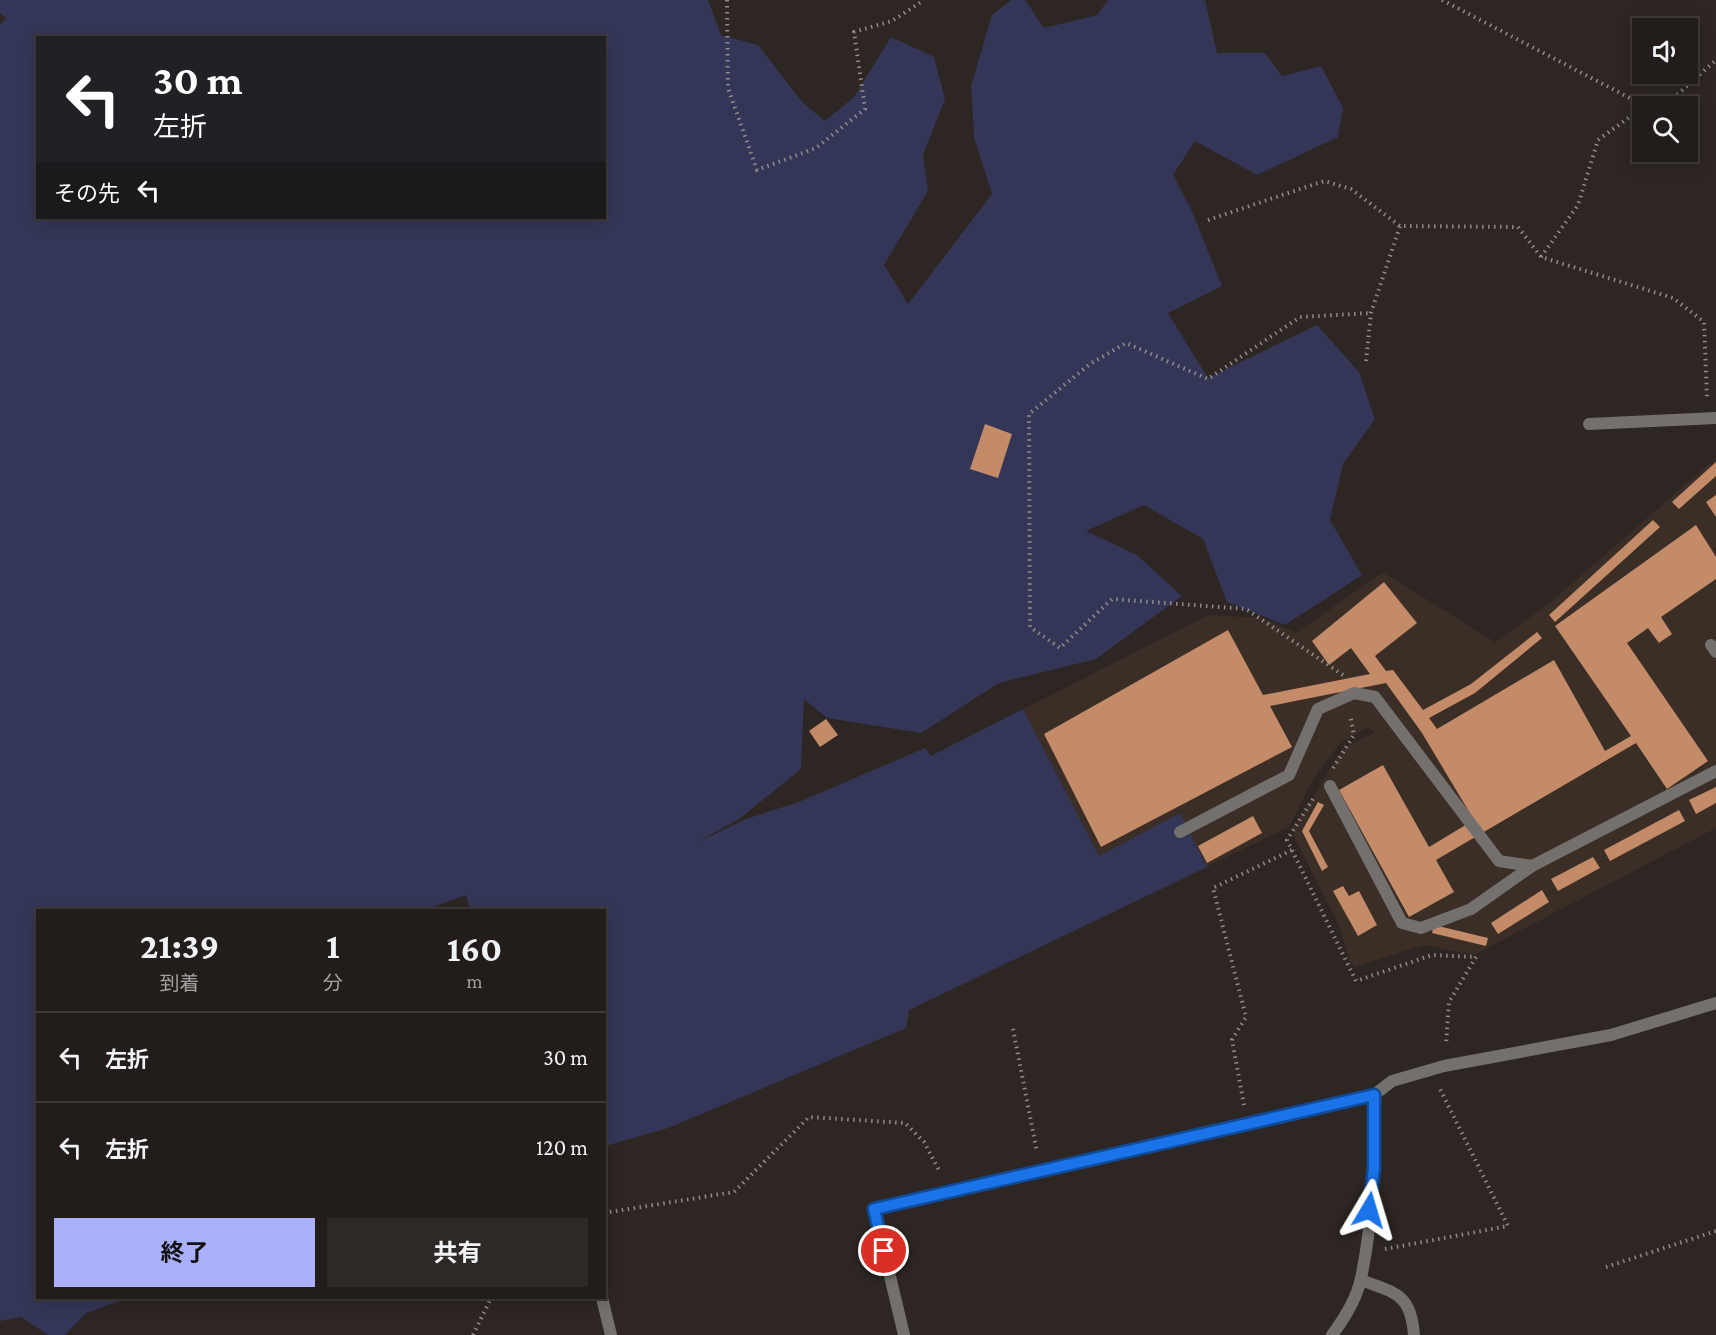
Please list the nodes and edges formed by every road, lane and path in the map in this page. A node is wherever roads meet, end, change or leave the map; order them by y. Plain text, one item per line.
1 (727, 0) edge
2 (924, 0) edge
3 (1442, 0) edge
4 (1716, 60) edge
5 (1676, 96) edge
6 (1632, 101) edge
7 (1632, 116) edge
8 (1208, 220) dead end
9 (1400, 226) junction
10 (1541, 257) junction
11 (1371, 313) junction
12 (1366, 361) dead end
13 (1712, 419) edge
14 (1589, 424) dead end
15 (1345, 684) dead end
16 (1348, 705) dead end
17 (1716, 771) edge
18 (1330, 780) joint
19 (1318, 792) dead end
20 (1180, 832) dead end
21 (1292, 850) junction
22 (1532, 866) junction
23 (1716, 1003) edge
24 (1013, 1029) dead end
25 (1444, 1066) junction
26 (1430, 1070) junction
27 (1374, 1095) junction
28 (1248, 1124) junction
29 (1041, 1170) junction
30 (949, 1191) junction
31 (606, 1213) edge
32 (1716, 1231) edge
33 (1364, 1252) junction
34 (1606, 1267) dead end
35 (1361, 1280) junction
36 (491, 1299) edge
37 (602, 1299) edge
38 (473, 1335) edge
39 (611, 1335) edge
40 (904, 1335) edge
41 (1332, 1335) edge
42 (1414, 1335) edge

1 - 2 path
3 - 6 path
4 - 5 path
7 - 10 path
8 - 9 path
9 - 10 path
9 - 11 path
10 - 13 path
11 - 12 path
11 - 15 path
13 - 14 street
16 - 18 path
17 - 22 street
18 - 22 street
19 - 21 path
20 - 22 street
21 - 25 path
21 - 28 path
23 - 25 street
24 - 29 path
25 - 26 street
26 - 27 street
26 - 33 path
27 - 28 street
27 - 33 street
28 - 29 street
29 - 30 street
30 - 31 path
30 - 40 street
32 - 34 path
33 - 35 street
35 - 41 street
35 - 42 street
36 - 38 path
37 - 39 street

